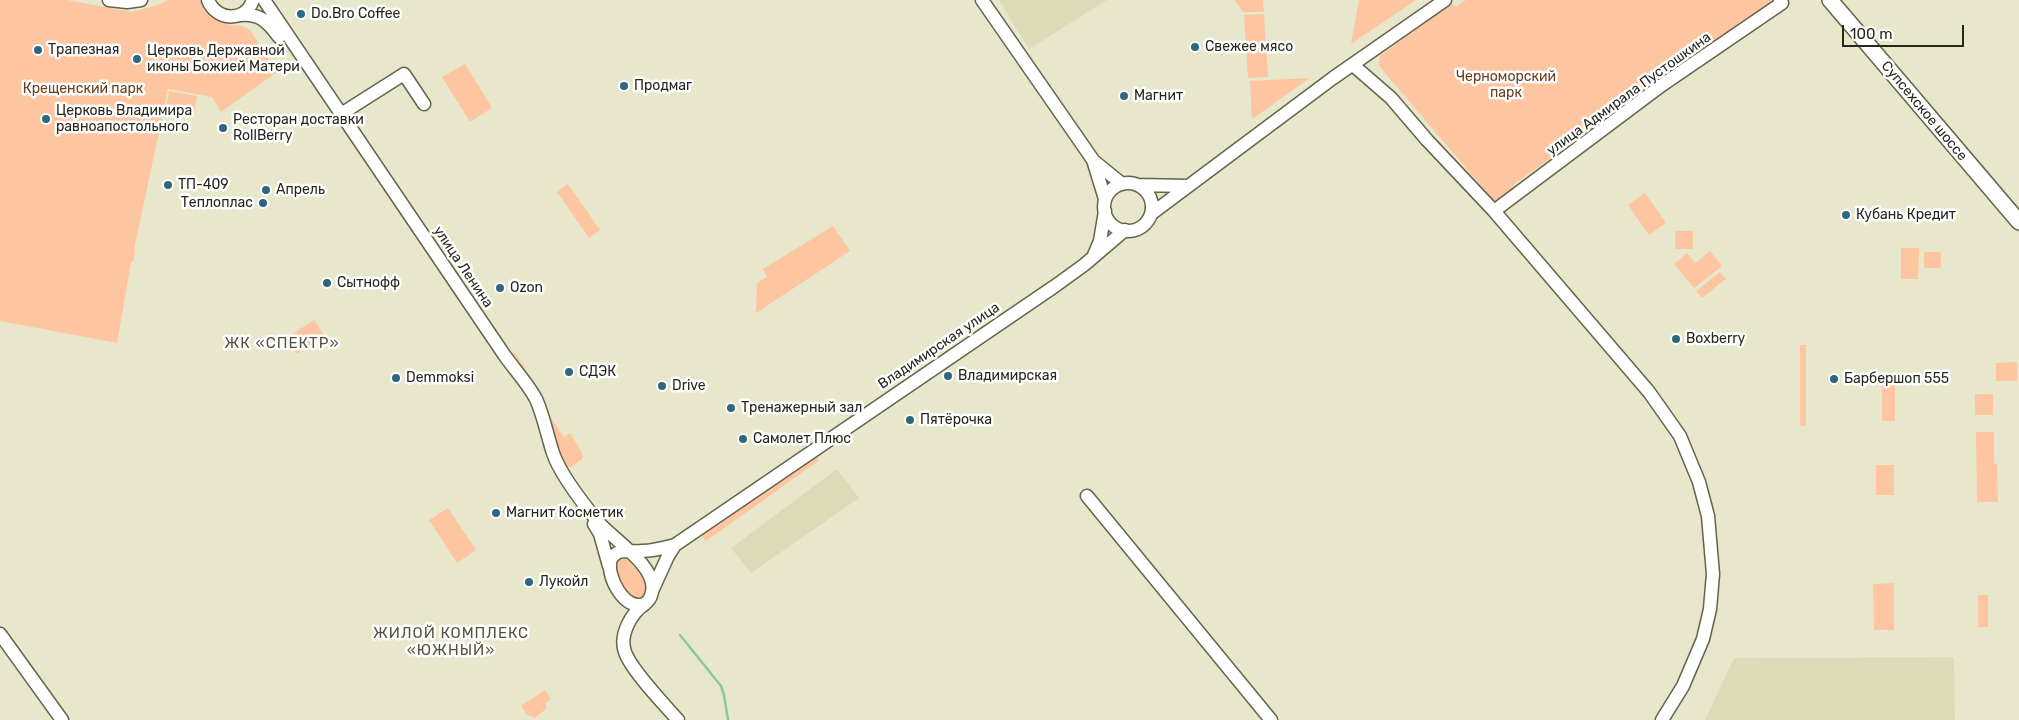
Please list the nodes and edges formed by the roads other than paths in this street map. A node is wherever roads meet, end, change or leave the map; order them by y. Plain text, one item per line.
1 (109, 0) edge
2 (141, 0) edge
3 (208, 0) edge
4 (253, 0) edge
5 (264, 0) edge
6 (982, 0) edge
7 (1445, 0) edge
8 (1830, 0) edge
9 (1781, 2) edge
10 (240, 15) junction
11 (1353, 65) junction
12 (424, 104) dead end
13 (341, 114) junction
14 (1093, 160) junction
15 (1122, 184) junction
16 (1138, 185) junction
17 (1187, 186) junction
18 (1105, 205) junction
19 (1494, 211) junction
20 (1151, 214) junction
21 (2019, 222) edge
22 (1125, 230) junction
23 (1094, 255) junction
24 (1087, 496) dead end
25 (675, 545) junction
26 (630, 552) junction
27 (609, 566) junction
28 (653, 589) junction
29 (624, 598) junction
30 (645, 604) junction
31 (631, 618) junction
32 (0, 634) edge
33 (62, 720) edge
34 (678, 720) edge
35 (1271, 720) edge
36 (1662, 720) edge

1 - 2 street
3 - 10 street
4 - 10 street
5 - 13 street, улица Ленина
6 - 14 street
7 - 11 street
8 - 21 main road, Супсехское шоссе
9 - 19 street, улица Адмирала Пустошкина
10 - 27 street, улица Ленина
11 - 17 street
11 - 19 street
12 - 13 street
13 - 26 street, улица Ленина
14 - 15 street
14 - 18 street
15 - 16 street
15 - 18 street
16 - 17 street
16 - 20 street
17 - 20 street
18 - 22 street
18 - 23 street
19 - 36 street
20 - 22 street
22 - 23 street, Владимирская улица
23 - 25 street, Владимирская улица
24 - 35 street
25 - 26 street, Владимирская улица
25 - 28 street, Владимирская улица
26 - 27 street, Владимирская улица
26 - 28 street
27 - 29 street
28 - 30 street, Владимирская улица
29 - 30 street
29 - 31 street
30 - 31 street, Владимирская улица
31 - 34 street
32 - 33 street

